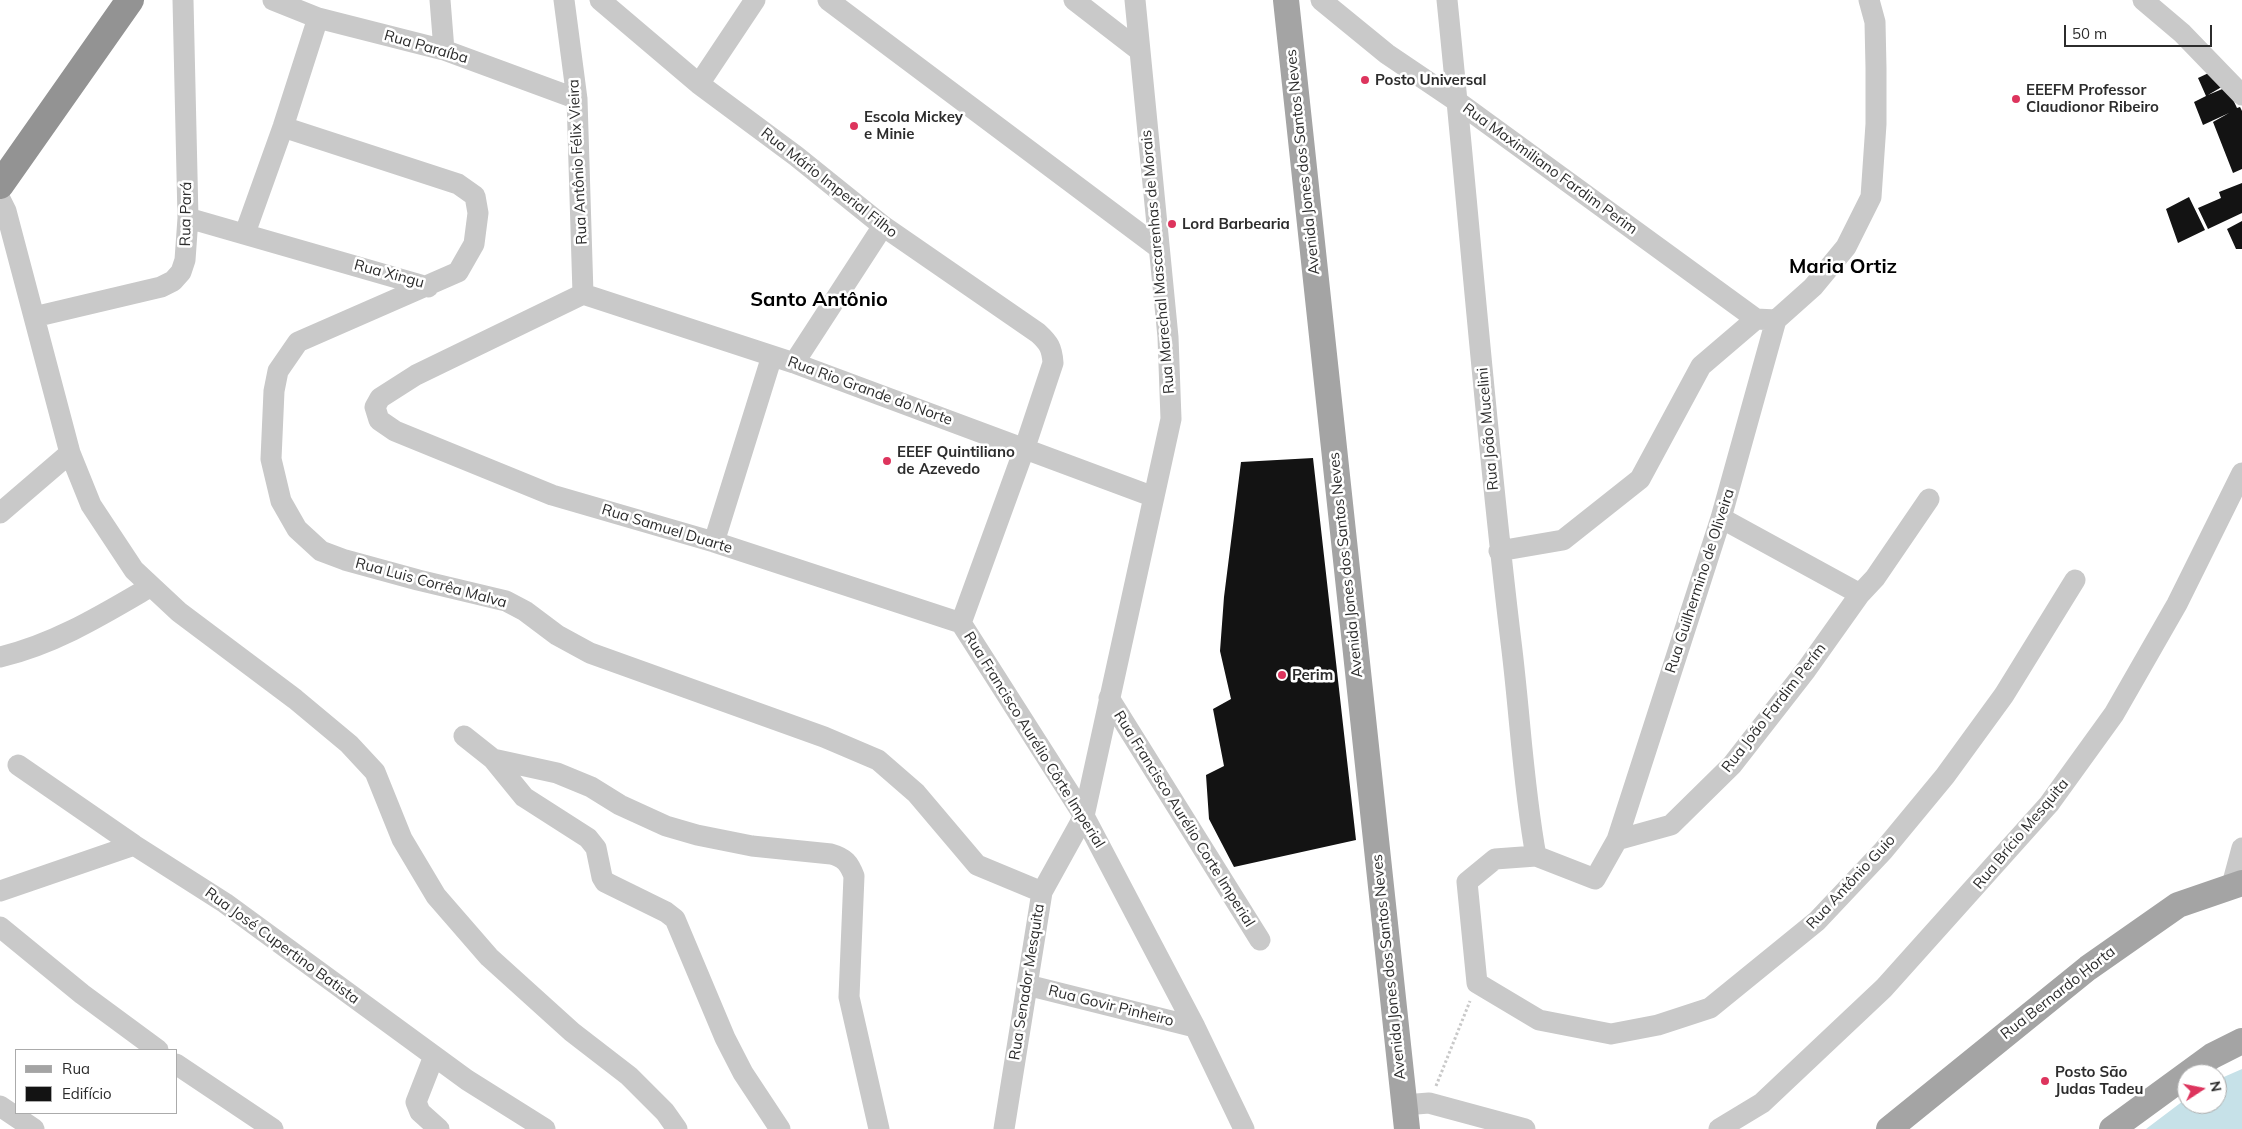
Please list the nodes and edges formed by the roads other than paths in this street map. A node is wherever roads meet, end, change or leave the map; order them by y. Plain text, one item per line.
1 (130, 0) edge
2 (183, 0) edge
3 (274, 0) edge
4 (440, 0) edge
5 (564, 0) edge
6 (600, 0) edge
7 (755, 0) edge
8 (828, 0) edge
9 (1074, 0) edge
10 (1135, 0) edge
11 (1286, 0) edge
12 (1321, 0) edge
13 (1448, 0) edge
14 (1869, 0) edge
15 (2143, 0) edge
16 (318, 18) junction
17 (444, 50) junction
18 (1140, 51) junction
19 (699, 84) junction
20 (2242, 95) edge
21 (577, 99) junction
22 (1458, 102) junction
23 (283, 127) junction
24 (0, 185) edge
25 (0, 199) edge
26 (188, 218) junction
27 (883, 226) junction
28 (245, 233) junction
29 (1159, 248) junction
30 (428, 287) junction
31 (583, 294) junction
32 (34, 317) junction
33 (1766, 319) junction
34 (772, 356) junction
35 (794, 363) junction
36 (1053, 363) joint
37 (1025, 447) junction
38 (70, 452) junction
39 (2242, 473) edge
40 (1154, 497) junction
41 (1929, 499) dead end
42 (0, 513) edge
43 (1721, 518) junction
44 (714, 542) junction
45 (1499, 551) junction
46 (2075, 580) dead end
47 (150, 586) junction
48 (1860, 594) junction
49 (961, 622) junction
50 (0, 658) edge
51 (1109, 698) junction
52 (464, 736) dead end
53 (493, 759) junction
54 (18, 765) dead end
55 (1084, 816) junction
56 (1617, 840) junction
57 (134, 845) junction
58 (2242, 848) edge
59 (1536, 856) junction
60 (2237, 884) edge
61 (0, 892) edge
62 (1042, 892) junction
63 (0, 927) edge
64 (1260, 940) dead end
65 (1027, 985) junction
66 (1195, 1027) junction
67 (2242, 1041) edge
68 (157, 1049) edge
69 (434, 1056) junction
70 (178, 1065) edge
71 (0, 1106) edge
72 (1406, 1117) edge
73 (34, 1129) edge
74 (273, 1129) edge
75 (439, 1129) edge
76 (545, 1129) edge
77 (677, 1129) edge
78 (780, 1129) edge
79 (879, 1129) edge
80 (1004, 1129) edge
81 (1244, 1129) edge
82 (1525, 1129) edge
83 (1719, 1129) edge
84 (1888, 1129) edge
85 (2112, 1129) edge

1 - 24 highway
2 - 26 street, Rua Pará
3 - 16 street, Rua Paraíba
4 - 17 street
5 - 21 street, Rua Antônio Félix Vieira
6 - 19 street, Rua Mário Imperial Filho
7 - 19 street
8 - 29 street
9 - 18 street
10 - 18 street, Rua Marechal Mascarenhas de Morais
11 - 72 main road, Avenida Jones dos Santos Neves
12 - 22 street, Rua Maximiliano Fardim Perim
13 - 22 street, Rua João Mucelini
14 - 33 street
15 - 20 street
16 - 17 street, Rua Paraíba
16 - 23 street
17 - 21 street, Rua Paraíba
18 - 29 street, Rua Marechal Mascarenhas de Morais
19 - 27 street, Rua Mário Imperial Filho
21 - 31 street, Rua Antônio Félix Vieira
22 - 33 street, Rua Maximiliano Fardim Perim
22 - 45 street, Rua João Mucelini
23 - 28 street
23 - 30 street, Rua Xingu
25 - 32 street
26 - 28 street, Rua Xingu
26 - 32 street, Rua Pará
27 - 35 street
27 - 36 street, Rua Mário Imperial Filho
28 - 30 street, Rua Xingu
29 - 40 street, Rua Marechal Mascarenhas de Morais
30 - 62 street, Rua Luis Corrêa Malva
31 - 34 street, Rua Rio Grande do Norte
31 - 44 street, Rua Samuel Duarte
32 - 38 street
33 - 43 street, Rua Guilhermino de Oliveira
33 - 45 street
34 - 35 street, Rua Rio Grande do Norte
34 - 44 street
35 - 37 street, Rua Rio Grande do Norte
36 - 37 street, Rua Francisco Aurélio Côrte Imperial
37 - 40 street, Rua Rio Grande do Norte
37 - 49 street, Rua Francisco Aurélio Côrte Imperial
38 - 42 street
38 - 47 street
39 - 83 street, Rua Brício Mesquita
40 - 51 street, Rua Marechal Mascarenhas de Morais
41 - 48 street, Rua João Fardim Perím
43 - 48 street
43 - 56 street, Rua Guilhermino de Oliveira
44 - 49 street, Rua Samuel Duarte
45 - 59 street, Rua João Mucelini
46 - 59 street, Rua Antônio Guio
47 - 50 street
47 - 77 street
48 - 56 street, Rua João Fardim Perím
49 - 55 street, Rua Francisco Aurélio Côrte Imperial
51 - 55 street, Rua Senador Mesquita
51 - 64 street, Rua Francisco Aurélio Corte Imperial
52 - 53 street
53 - 78 street
53 - 79 street
54 - 57 street, Rua José Cupertino Batista
55 - 62 street, Rua Senador Mesquita
55 - 66 street, Rua Francisco Aurélio Côrte Imperial
56 - 59 street
57 - 61 street
57 - 69 street, Rua José Cupertino Batista
58 - 60 street
60 - 84 main road, Rua Bernardo Horta
62 - 65 street, Rua Senador Mesquita
63 - 68 street
65 - 66 street, Rua Govir Pinheiro
65 - 80 street, Rua Senador Mesquita
66 - 81 street, Rua Francisco Aurélio Côrte Imperial
67 - 85 main road
69 - 75 street
69 - 76 street, Rua José Cupertino Batista
70 - 74 street
71 - 73 street
72 - 82 street

